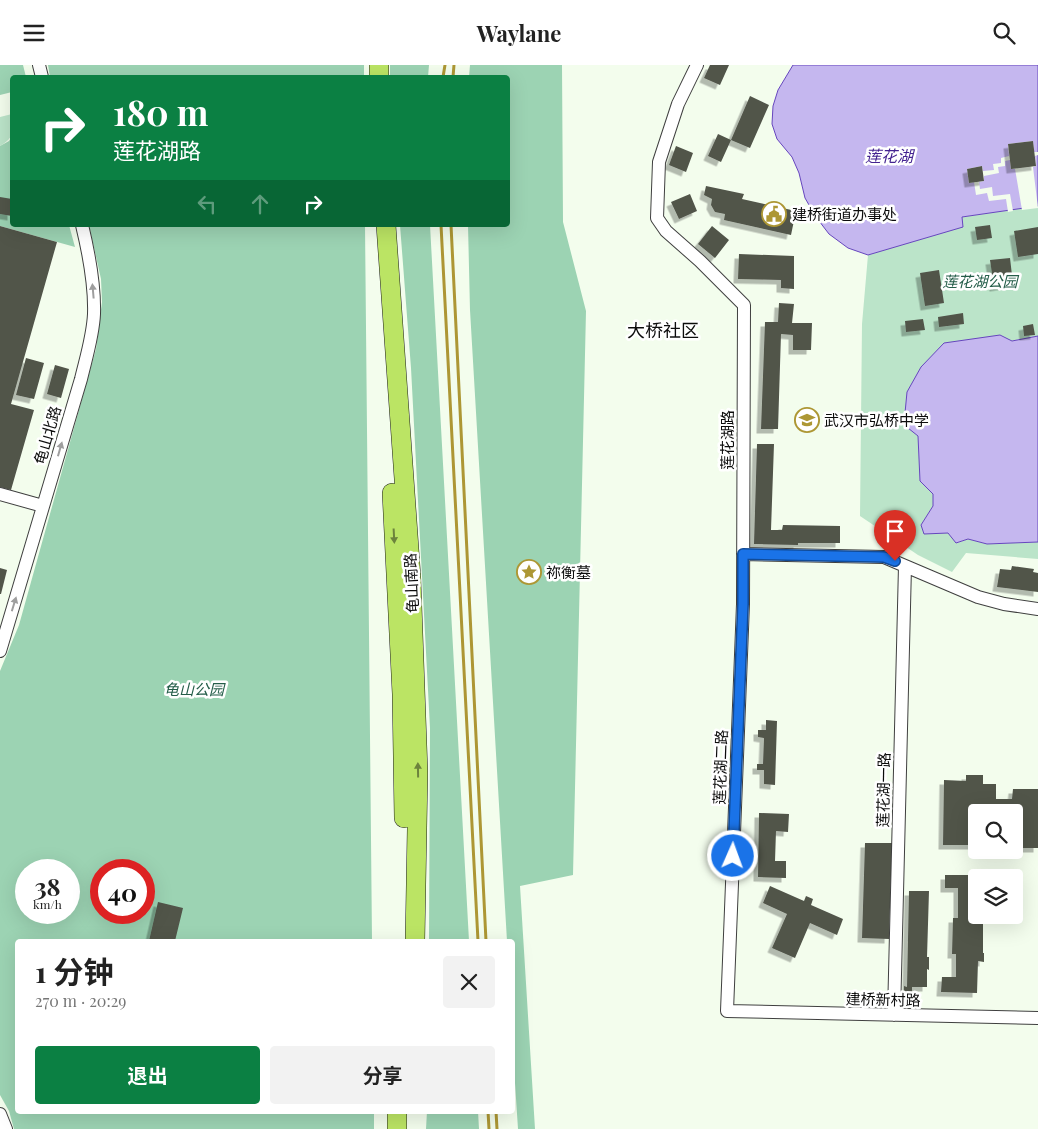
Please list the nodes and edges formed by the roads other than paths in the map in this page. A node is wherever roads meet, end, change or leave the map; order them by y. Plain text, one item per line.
1 (697, 65) edge
2 (82, 227) edge
3 (379, 227) edge
4 (386, 227) edge
5 (0, 495) edge
6 (44, 506) junction
7 (743, 554) junction
8 (905, 566) junction
9 (1038, 609) edge
10 (0, 651) edge
11 (402, 939) edge
12 (415, 939) edge
13 (727, 1011) joint
14 (894, 1015) junction
15 (1038, 1018) edge
16 (0, 1114) edge
17 (397, 1114) edge
18 (410, 1114) edge
19 (6, 1129) edge
20 (397, 1129) edge
21 (410, 1129) edge

1 - 7 street, 莲花湖路
6 -> 2 street, 龟山北路
3 -> 11 highway, 龟山南路
12 -> 4 highway, 龟山南路
5 - 6 street
10 -> 6 street, 龟山北路
7 - 8 street
7 - 13 street, 莲花湖二路
8 - 9 street
8 - 14 street, 莲花湖一路
13 - 14 street, 建桥新村路
14 - 15 street, 建桥新村路
16 - 19 street
17 - 20 highway
18 - 21 highway

